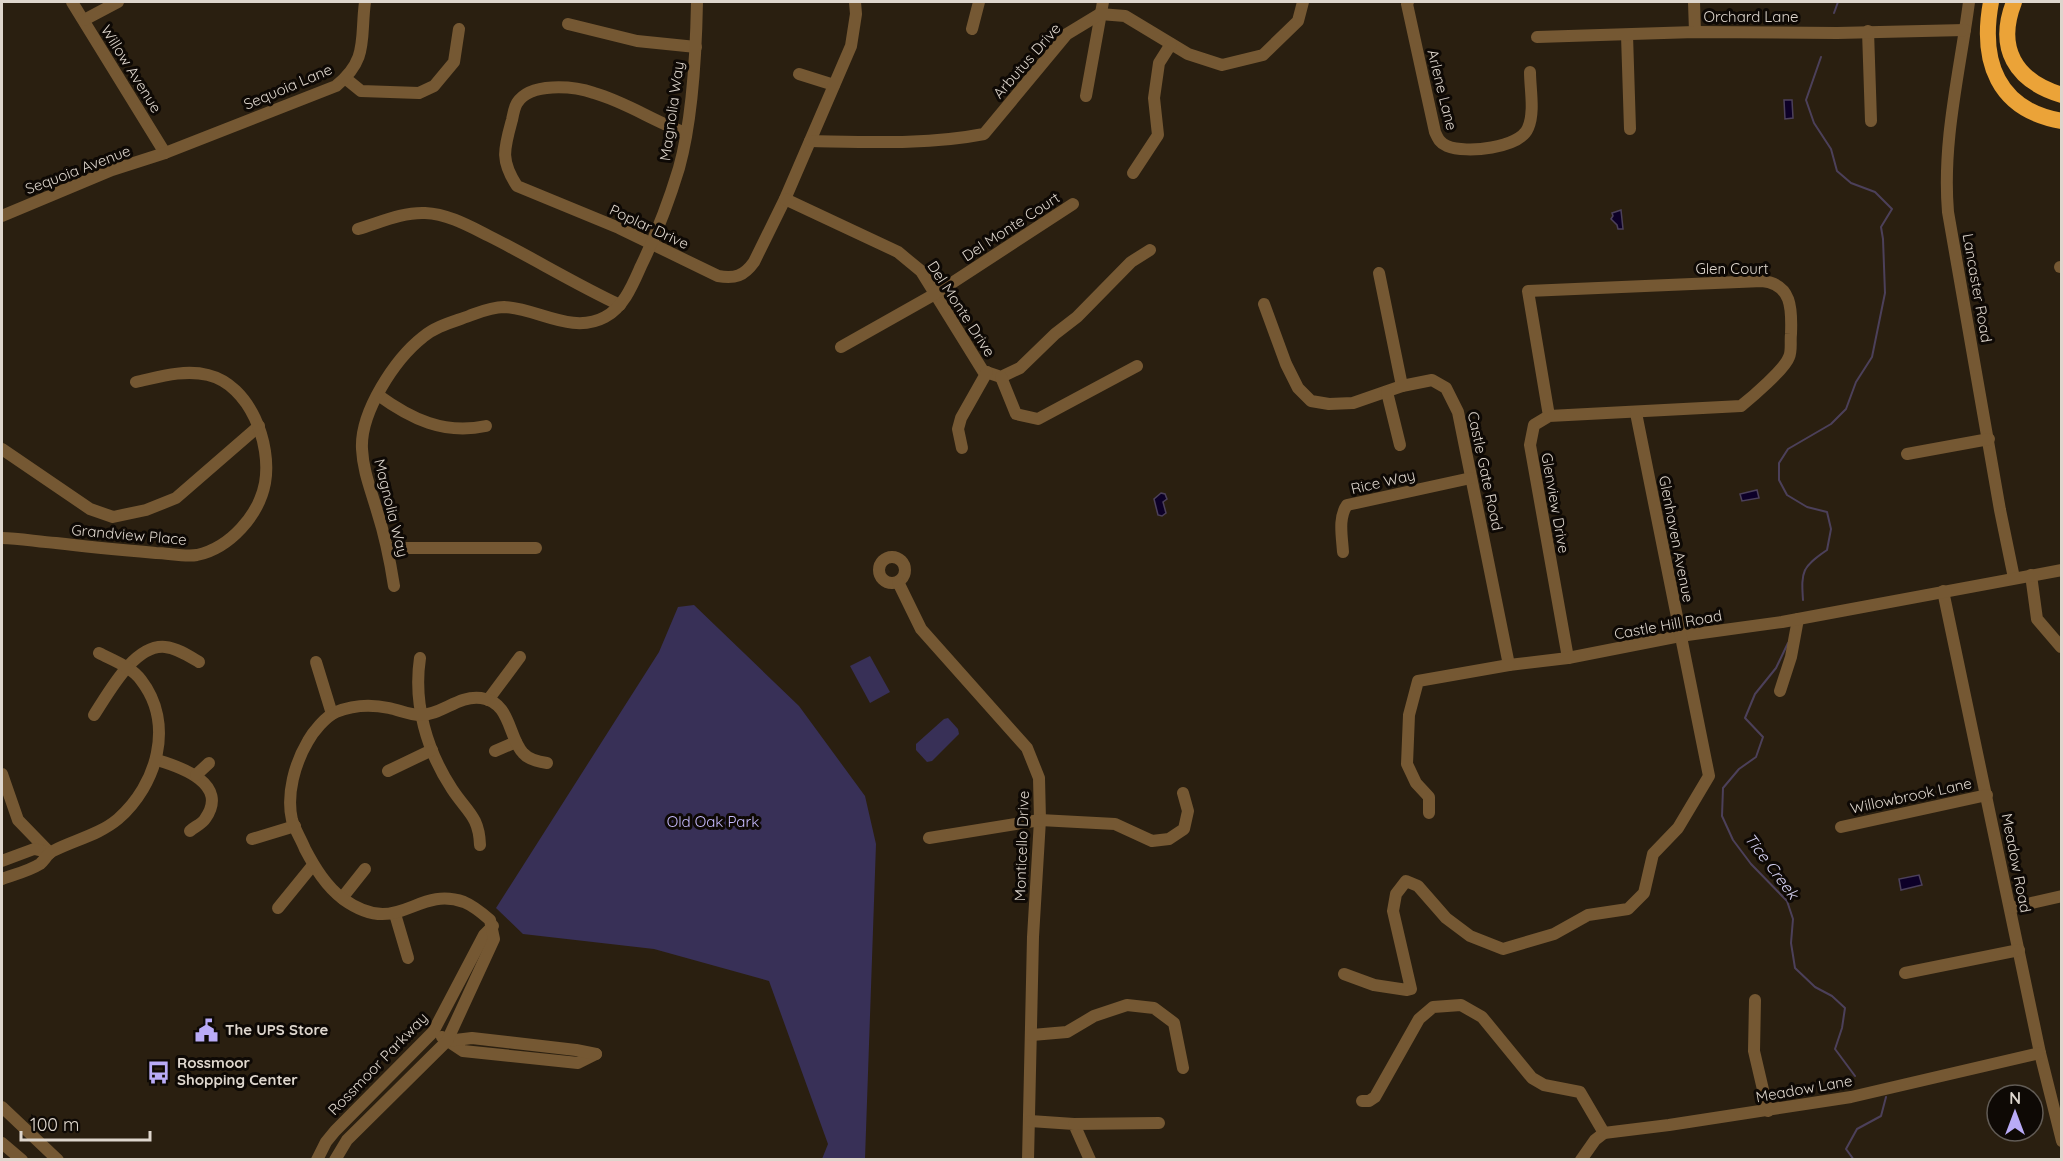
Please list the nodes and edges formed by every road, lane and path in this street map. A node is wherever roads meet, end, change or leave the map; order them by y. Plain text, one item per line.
1 (72, 2) edge
2 (118, 2) edge
3 (365, 2) edge
4 (697, 2) edge
5 (855, 2) edge
6 (979, 2) edge
7 (1103, 2) edge
8 (1303, 2) edge
9 (1408, 2) edge
10 (1694, 2) edge
11 (1969, 2) edge
12 (1991, 2) edge
13 (2014, 2) edge
14 (1100, 14) junction
15 (84, 20) junction
16 (568, 24) dead end
17 (459, 28) dead end
18 (972, 28) dead end
19 (1965, 30) junction
20 (1868, 31) junction
21 (1695, 32) junction
22 (1627, 35) junction
23 (1537, 37) dead end
24 (1171, 44) junction
25 (696, 47) junction
26 (1530, 72) dead end
27 (799, 74) dead end
28 (345, 78) junction
29 (834, 85) junction
30 (2061, 95) edge
31 (1086, 96) dead end
32 (1871, 121) dead end
33 (2061, 121) edge
34 (1630, 129) dead end
35 (686, 133) junction
36 (810, 141) junction
37 (165, 153) junction
38 (1133, 173) dead end
39 (785, 199) junction
40 (1073, 204) dead end
41 (2, 216) edge
42 (358, 230) dead end
43 (652, 245) junction
44 (1150, 250) dead end
45 (1379, 273) dead end
46 (935, 294) junction
47 (1264, 304) dead end
48 (620, 305) junction
49 (841, 347) dead end
50 (1137, 366) dead end
51 (987, 372) junction
52 (1001, 377) junction
53 (136, 382) dead end
54 (1402, 386) junction
55 (1387, 392) junction
56 (378, 395) junction
57 (1636, 413) junction
58 (1549, 416) junction
59 (260, 426) junction
60 (486, 426) dead end
61 (1989, 439) junction
62 (1400, 446) dead end
63 (962, 448) dead end
64 (2, 449) edge
65 (1907, 454) dead end
66 (1472, 478) junction
67 (2, 538) edge
68 (388, 548) junction
69 (536, 548) dead end
70 (1343, 552) dead end
71 (2061, 570) edge
72 (2031, 575) junction
73 (2014, 578) junction
74 (898, 582) dead end
75 (394, 586) dead end
76 (1943, 591) junction
77 (1798, 619) junction
78 (1680, 636) junction
79 (2061, 647) edge
80 (99, 653) dead end
81 (520, 657) dead end
82 (420, 658) dead end
83 (1568, 658) junction
84 (199, 662) dead end
85 (316, 662) dead end
86 (1509, 665) junction
87 (126, 668) junction
88 (1780, 691) dead end
89 (488, 700) junction
90 (332, 714) junction
91 (94, 715) dead end
92 (421, 715) junction
93 (516, 742) junction
94 (432, 750) junction
95 (495, 751) dead end
96 (157, 760) junction
97 (209, 763) dead end
98 (547, 764) dead end
99 (388, 771) dead end
100 (2, 774) edge
101 (196, 775) junction
102 (1183, 792) dead end
103 (1987, 795) junction
104 (1430, 813) dead end
105 (1040, 820) junction
106 (295, 826) junction
107 (1841, 827) dead end
108 (190, 831) dead end
109 (929, 838) dead end
110 (252, 839) dead end
111 (480, 845) dead end
112 (50, 853) junction
113 (2, 861) edge
114 (313, 865) junction
115 (365, 869) dead end
116 (2, 879) edge
117 (2061, 896) edge
118 (342, 898) junction
119 (278, 908) dead end
120 (2010, 908) junction
121 (395, 914) junction
122 (493, 926) junction
123 (2019, 950) junction
124 (408, 958) dead end
125 (1905, 973) dead end
126 (1344, 974) dead end
127 (1755, 1000) dead end
128 (433, 1032) junction
129 (1032, 1035) junction
130 (447, 1041) junction
131 (2040, 1053) junction
132 (1183, 1068) dead end
133 (1362, 1101) dead end
134 (2, 1107) edge
135 (1768, 1110) junction
136 (1030, 1121) junction
137 (1074, 1124) junction
138 (1159, 1124) dead end
139 (1604, 1133) junction
140 (2061, 1142) edge
141 (2, 1143) edge
142 (42, 1146) junction
143 (22, 1160) edge
144 (40, 1160) edge
145 (57, 1160) edge
146 (317, 1160) edge
147 (336, 1160) edge
148 (1028, 1160) edge
149 (1090, 1160) edge
150 (1581, 1160) edge

1 - 15 street, Willow Avenue
2 - 15 street
3 - 28 street, Sequoia Lane
4 - 25 street, Magnolia Way
5 - 29 street, Poplar Drive
6 - 18 street
7 - 14 street
8 - 24 street
9 - 26 street, Arlene Lane
10 - 21 street
11 - 19 street, Lancaster Road
12 - 33 highway
13 - 30 highway
14 - 24 street
14 - 31 street
14 - 36 street, Arbutus Drive
15 - 37 street, Willow Avenue
16 - 25 street
17 - 28 street
19 - 20 street, Orchard Lane
19 - 61 street, Lancaster Road
20 - 21 street, Orchard Lane
20 - 32 street
21 - 22 street, Orchard Lane
22 - 23 street, Orchard Lane
22 - 34 street
24 - 38 street
25 - 35 street, Magnolia Way
27 - 29 street
28 - 37 street, Sequoia Lane
29 - 36 street, Poplar Drive
35 - 43 street, Magnolia Way
35 - 43 street, Poplar Drive
36 - 39 street, Poplar Drive
37 - 41 street, Sequoia Avenue
39 - 43 street, Poplar Drive
39 - 46 street, Del Monte Drive
40 - 46 street, Del Monte Court
42 - 48 street
43 - 48 street, Magnolia Way
44 - 52 street
45 - 54 street
46 - 49 street, Del Monte Court
46 - 51 street, Del Monte Drive
47 - 55 street, Castle Gate Road
48 - 56 street, Magnolia Way
50 - 52 street
51 - 52 street, Del Monte Drive
51 - 63 street
53 - 59 street, Grandview Place
54 - 55 street, Castle Gate Road
54 - 66 street, Castle Gate Road
55 - 62 street
56 - 60 street
56 - 68 street, Magnolia Way
57 - 58 street, Glen Court
57 - 58 street, Glen Court
57 - 78 street, Glenhaven Avenue
58 - 83 street, Glenview Drive
59 - 64 street
59 - 67 street, Grandview Place
61 - 65 street
61 - 73 street, Lancaster Road
66 - 70 street, Rice Way
66 - 86 street, Castle Gate Road
68 - 69 street
68 - 75 street, Magnolia Way
71 - 72 street, Castle Hill Road
72 - 73 street, Castle Hill Road
72 - 79 street
73 - 76 street, Castle Hill Road
74 - 105 street, Monticello Drive
76 - 77 street, Castle Hill Road
76 - 103 street, Meadow Road
77 - 78 street, Castle Hill Road
77 - 88 street
78 - 83 street, Castle Hill Road
78 - 126 street, Glenhaven Avenue
80 - 87 street
81 - 89 street
82 - 92 street
83 - 86 street, Castle Hill Road
84 - 87 street
85 - 90 street
86 - 104 street, Castle Hill Road
87 - 91 street
87 - 96 street
89 - 92 street
89 - 93 street
90 - 92 street
90 - 106 street
92 - 94 street
93 - 95 street
93 - 98 street
94 - 99 street
94 - 111 street
96 - 101 street
96 - 112 street
97 - 101 street
100 - 112 street
101 - 108 street
102 - 105 street
103 - 107 street, Willowbrook Lane
103 - 120 street, Meadow Road
105 - 109 street
105 - 129 street, Monticello Drive
106 - 110 street
106 - 114 street
112 - 113 street
112 - 116 street
114 - 118 street
114 - 119 street
115 - 118 street
117 - 120 street
118 - 121 street
120 - 123 street, Meadow Road
121 - 122 street
121 - 124 street
122 - 128 street, Rossmoor Parkway
122 - 130 street, Rossmoor Parkway
123 - 125 street
123 - 131 street, Meadow Road
127 - 135 street
128 - 130 street
128 - 146 street, Rossmoor Parkway
129 - 132 street
129 - 136 street, Monticello Drive
130 - 130 street
130 - 147 street, Rossmoor Parkway
131 - 135 street, Meadow Lane
131 - 140 street, Meadow Road
133 - 139 street
134 - 142 street
135 - 139 street, Meadow Lane
136 - 137 street
136 - 148 street, Monticello Drive
137 - 138 street
137 - 149 street
139 - 150 street
141 - 143 street
142 - 144 street
142 - 145 street

